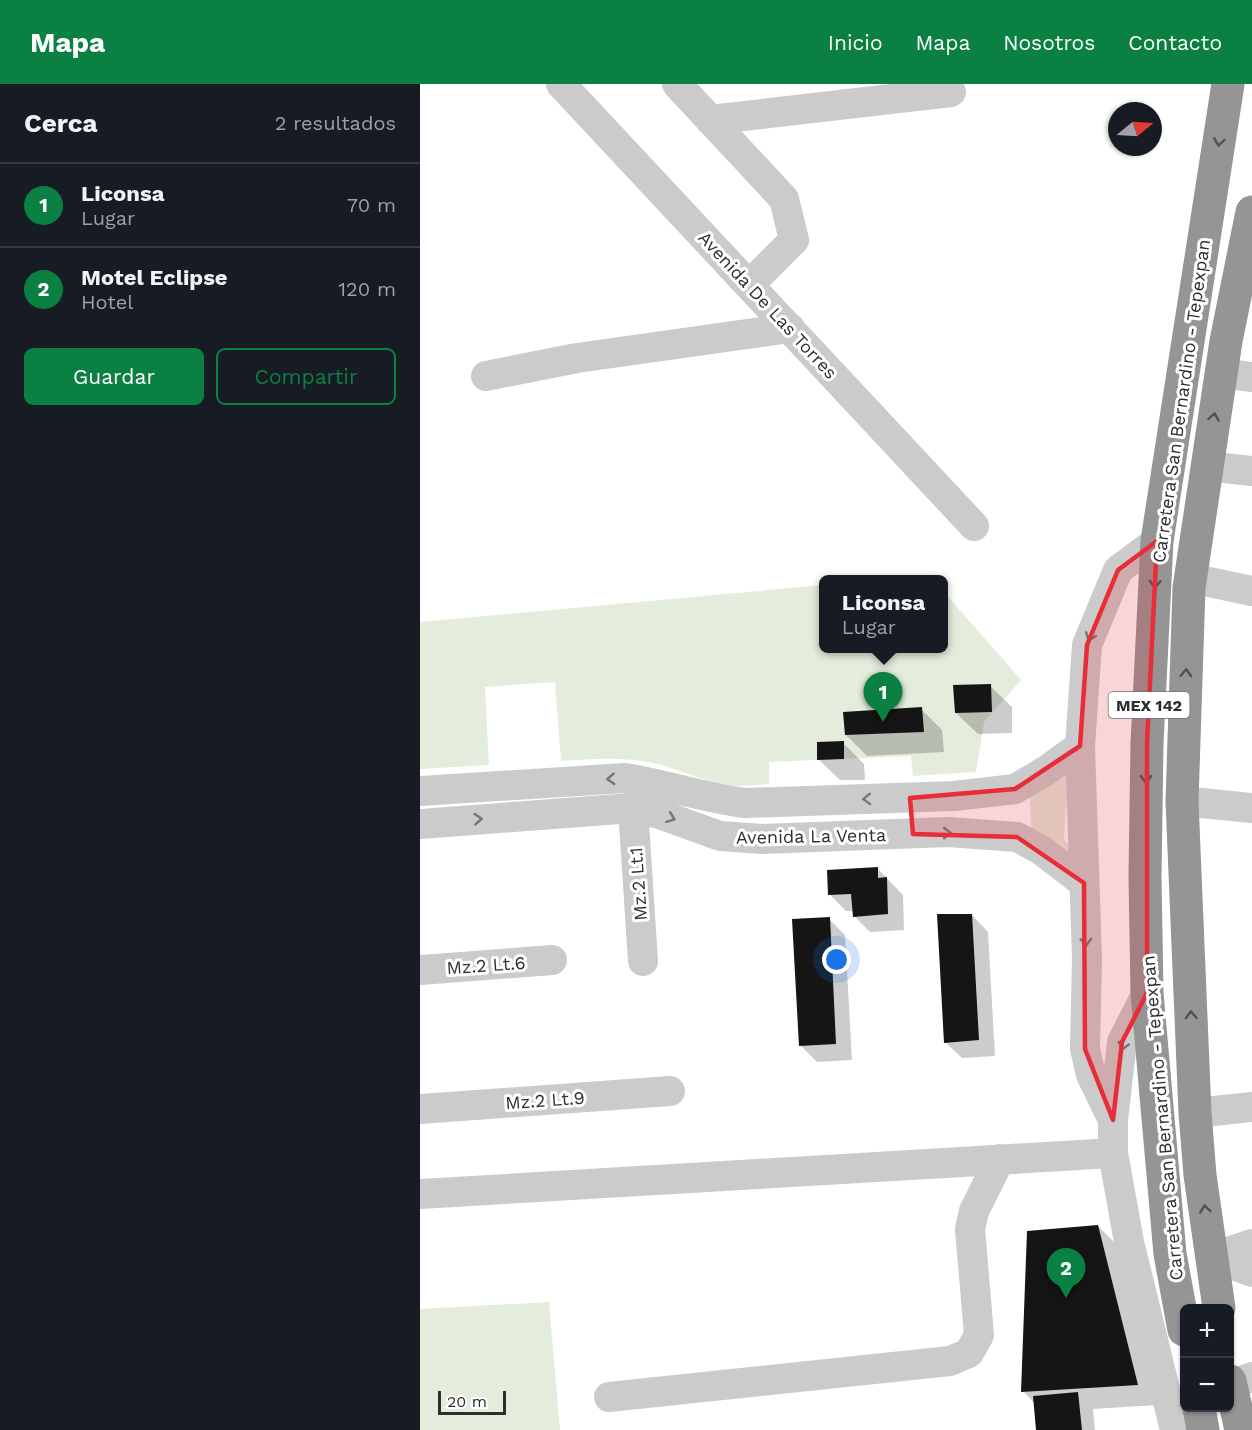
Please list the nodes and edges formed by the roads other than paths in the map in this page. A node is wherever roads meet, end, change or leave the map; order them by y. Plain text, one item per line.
1 (561, 84) edge
2 (677, 84) edge
3 (1228, 84) edge
4 (951, 92) dead end
5 (710, 120) junction
6 (1251, 224) edge
7 (749, 285) junction
8 (790, 328) junction
9 (1236, 375) edge
10 (486, 376) dead end
11 (1207, 466) junction
12 (1252, 471) edge
13 (974, 526) dead end
14 (1158, 541) junction
15 (1190, 578) junction
16 (1252, 591) edge
17 (1080, 746) junction
18 (1015, 789) junction
19 (420, 791) edge
20 (910, 798) junction
21 (1182, 801) junction
22 (633, 808) junction
23 (1252, 808) edge
24 (420, 824) edge
25 (913, 834) junction
26 (1017, 837) junction
27 (1084, 883) junction
28 (552, 960) dead end
29 (643, 961) dead end
30 (420, 970) edge
31 (1147, 993) junction
32 (670, 1091) dead end
33 (1252, 1107) edge
34 (420, 1109) edge
35 (1196, 1113) junction
36 (1113, 1120) junction
37 (1113, 1153) junction
38 (1000, 1160) junction
39 (420, 1194) edge
40 (1252, 1244) edge
41 (1212, 1257) junction
42 (1252, 1272) edge
43 (1218, 1304) edge
44 (1180, 1305) edge
45 (1252, 1377) edge
46 (1234, 1382) edge
47 (609, 1397) dead end
48 (1234, 1400) edge
49 (1200, 1412) edge
50 (1175, 1430) edge
51 (1203, 1430) edge
52 (1241, 1430) edge

1 - 7 street, Avenida De Las Torres
2 - 5 street
3 -> 14 highway, Carretera San Bernardino - Tepexpan / MEX 142
4 - 5 street
5 - 7 street
6 - 9 highway, Carretera San Bernardino - Tepexpan / MEX 142
7 - 8 street, Avenida De Las Torres
8 - 10 street
8 - 13 street, Avenida De Las Torres
11 -> 9 highway, Carretera San Bernardino - Tepexpan / MEX 142
11 - 12 street
11 - 15 highway, Carretera San Bernardino - Tepexpan / MEX 142
14 -> 17 street
14 -> 31 highway, Carretera San Bernardino - Tepexpan / MEX 142
15 - 16 street
21 -> 15 highway, Carretera San Bernardino - Tepexpan / MEX 142
17 - 18 street, Avenida La Venta
17 - 27 street
18 - 20 street, Avenida La Venta
18 - 26 street
20 -> 19 street, Avenida La Venta
20 - 25 street
21 - 23 street
35 -> 21 highway, Carretera San Bernardino - Tepexpan / MEX 142
24 -> 22 street, Avenida La Venta
22 -> 25 street, Avenida La Venta
22 - 29 street, Mz.2 Lt.1
25 -> 26 street, Avenida La Venta
26 - 27 street, Avenida La Venta
27 -> 36 street
28 - 30 street, Mz.2 Lt.6
31 -> 36 street
31 - 44 highway, Carretera San Bernardino - Tepexpan / MEX 142
32 - 34 street, Mz.2 Lt.9
33 - 35 street
41 -> 35 highway, Carretera San Bernardino - Tepexpan / MEX 142
36 - 37 street
37 - 38 street
37 - 50 street
38 - 39 street
38 - 47 street
40 - 41 street
41 - 42 street
41 - 43 highway, Carretera San Bernardino - Tepexpan / MEX 142
45 - 46 street
48 - 52 highway
49 - 51 highway

